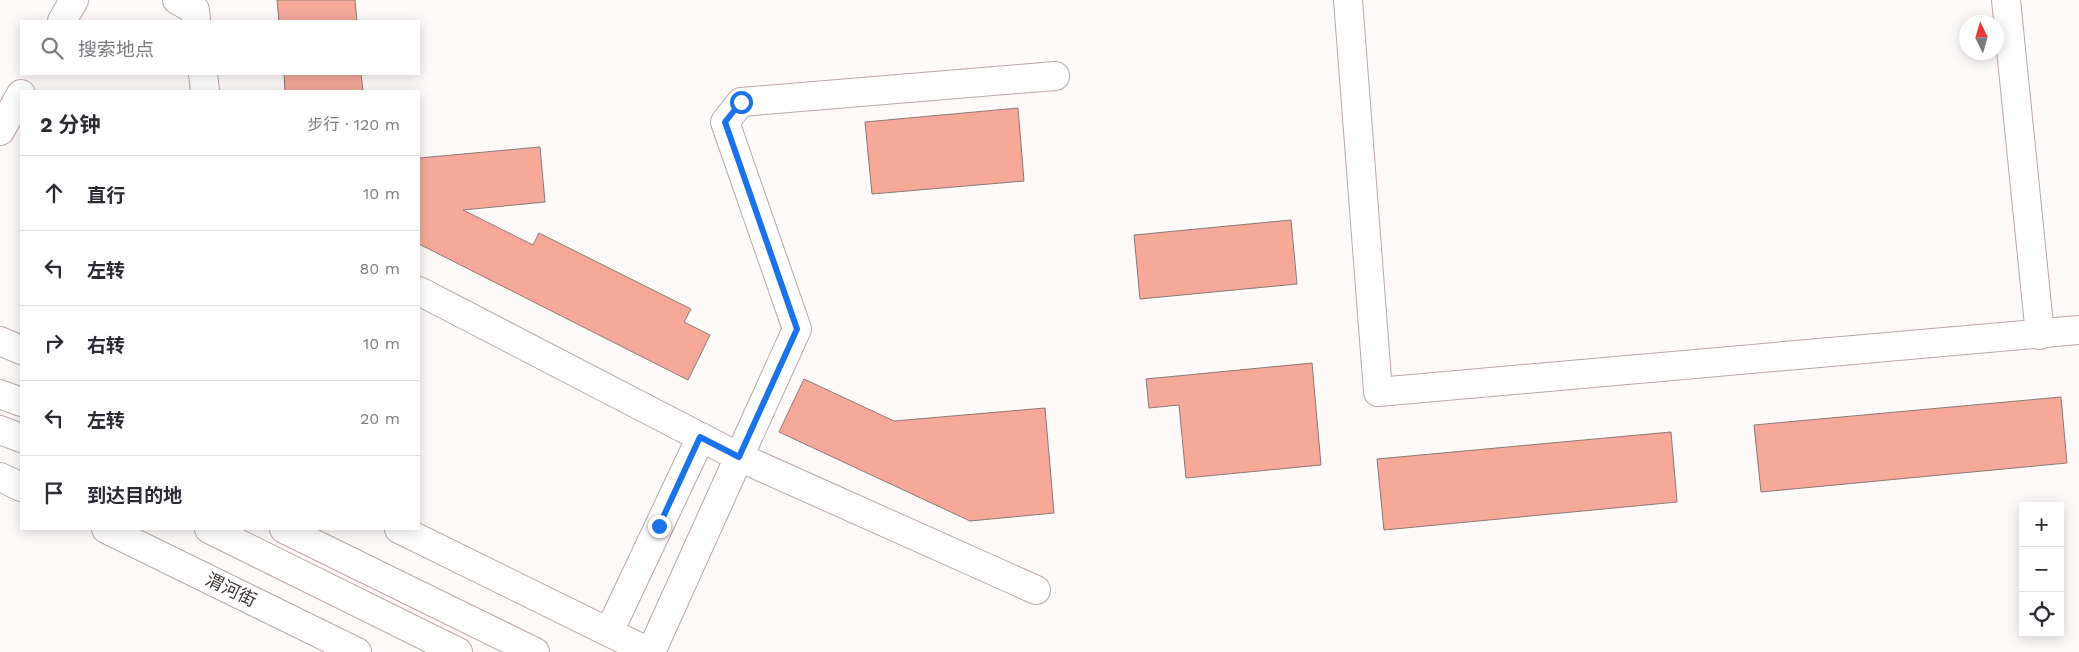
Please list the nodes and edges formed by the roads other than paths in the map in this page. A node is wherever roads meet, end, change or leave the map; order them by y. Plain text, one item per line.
1 (74, 0) edge
2 (177, 0) edge
3 (1348, 0) edge
4 (2006, 0) edge
5 (63, 20) edge
6 (196, 20) edge
7 (32, 75) edge
8 (203, 75) edge
9 (1055, 76) dead end
10 (23, 90) edge
11 (205, 90) edge
12 (20, 96) edge
13 (0, 131) edge
14 (420, 292) edge
15 (2079, 330) edge
16 (2040, 334) junction
17 (0, 341) edge
18 (20, 350) edge
19 (0, 394) edge
20 (20, 402) edge
21 (0, 430) edge
22 (700, 437) junction
23 (20, 438) edge
24 (739, 457) junction
25 (0, 477) edge
26 (20, 487) edge
27 (108, 530) edge
28 (211, 530) edge
29 (286, 530) edge
30 (401, 530) edge
31 (1036, 590) dead end
32 (609, 632) junction
33 (357, 652) edge
34 (458, 652) edge
35 (535, 652) edge
36 (650, 652) edge

1 - 5 street
2 - 6 street
3 - 16 street
4 - 16 street
7 - 10 street
8 - 11 street
9 - 24 street
12 - 13 street
14 - 22 street
15 - 16 street
17 - 18 street
19 - 20 street
21 - 23 street
22 - 24 street
22 - 32 street
24 - 31 street
24 - 36 street
25 - 26 street
27 - 33 street, 渭河街
28 - 34 street
29 - 35 street
30 - 32 street
32 - 36 street

